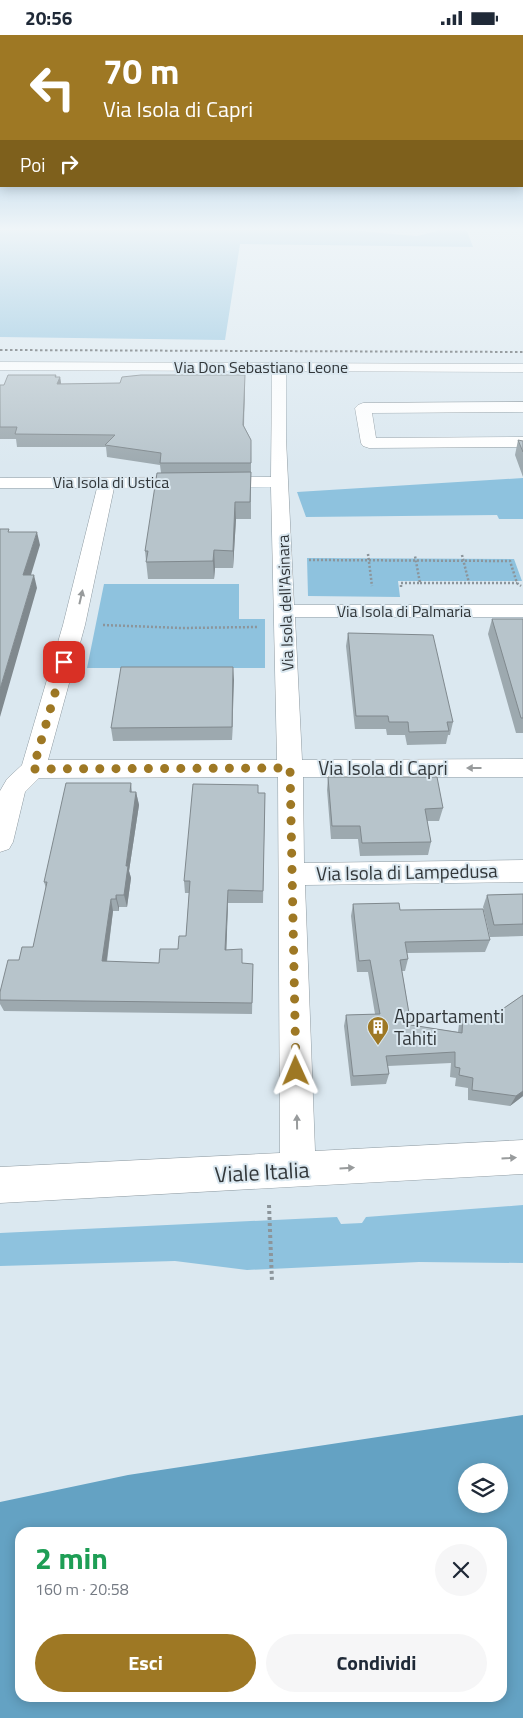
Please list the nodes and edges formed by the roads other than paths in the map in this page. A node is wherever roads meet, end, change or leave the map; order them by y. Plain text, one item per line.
1 (0, 366) edge
2 (523, 368) edge
3 (279, 374) dead end
4 (0, 376) edge
5 (87, 377) dead end
6 (523, 407) edge
7 (523, 443) edge
8 (281, 482) junction
9 (0, 483) edge
10 (107, 483) junction
11 (523, 611) edge
12 (285, 619) junction
13 (523, 767) edge
14 (290, 768) junction
15 (33, 769) junction
16 (0, 842) edge
17 (523, 871) edge
18 (291, 874) junction
19 (523, 1157) edge
20 (298, 1170) junction
21 (0, 1185) edge

1 - 2 street, Via Don Sebastiano Leone
3 - 8 street, Via Isola dell'Asinara
4 - 5 street
6 - 7 street
8 - 10 street, Via Isola di Ustica
8 - 12 street, Via Isola dell'Asinara
9 - 10 street, Via Isola di Ustica
15 -> 10 street
11 - 12 street, Via Isola di Palmaria
12 - 14 street, Via Isola dell'Asinara
13 -> 14 street, Via Isola di Capri
14 - 15 street, Via Isola di Capri
14 - 18 street, Via Isola dell'Asinara
15 - 16 street
17 - 18 street, Via Isola di Lampedusa
20 -> 18 street, Via Isola dell'Asinara
20 -> 19 street, Viale Italia
20 - 21 street, Viale Italia

